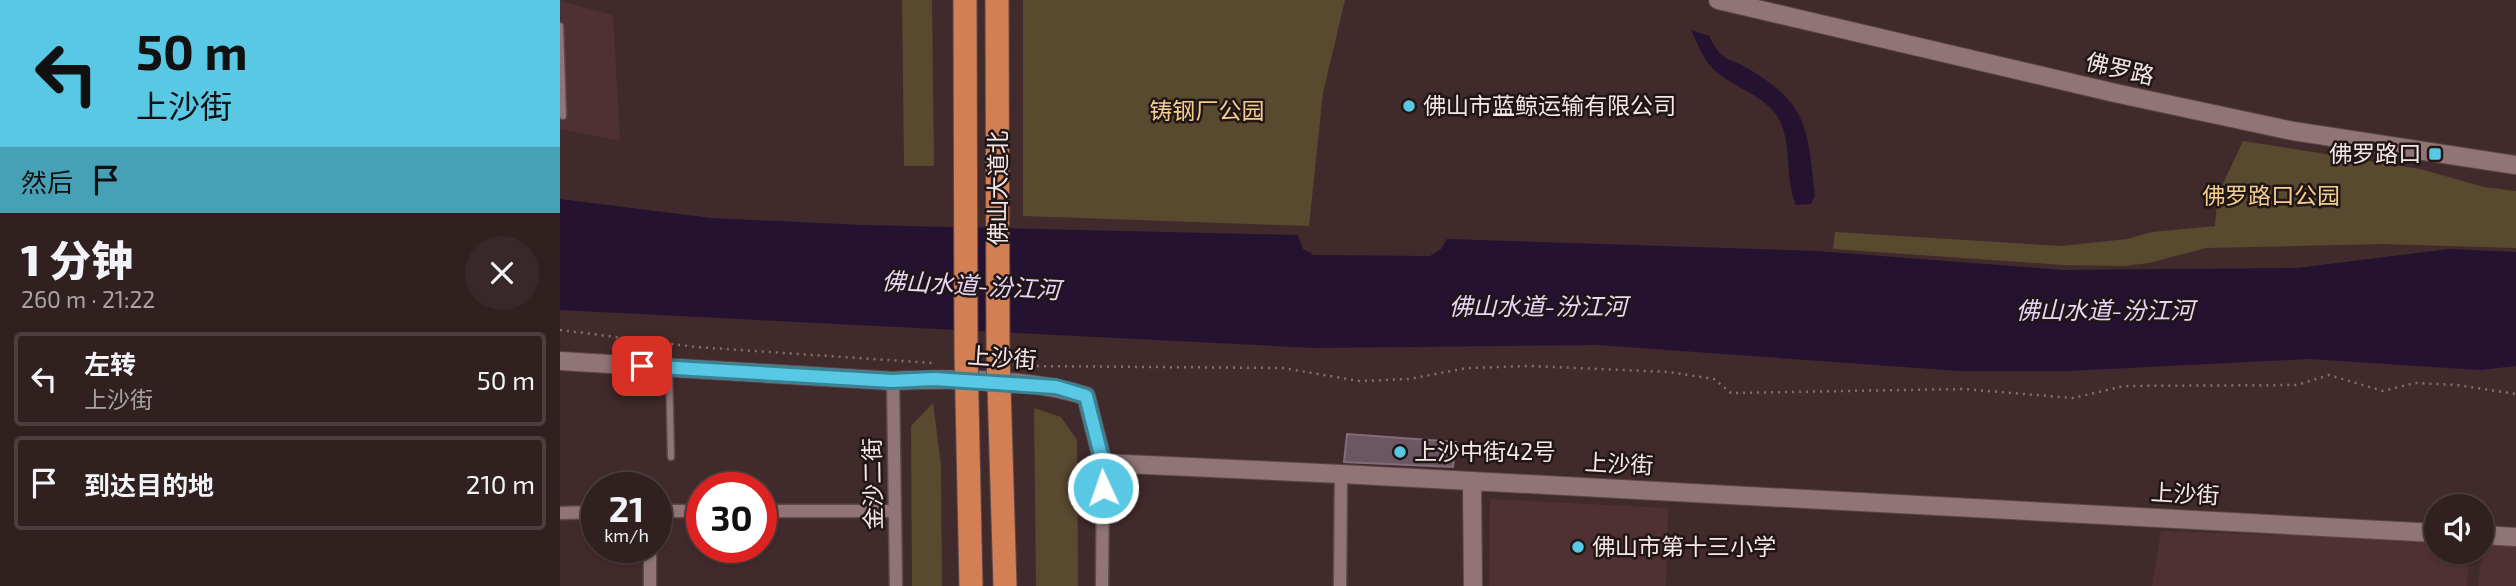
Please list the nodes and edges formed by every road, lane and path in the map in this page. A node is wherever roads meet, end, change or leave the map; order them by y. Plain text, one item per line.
1 (965, 0) edge
2 (998, 0) edge
3 (1718, 0) edge
4 (560, 26) edge
5 (563, 116) dead end
6 (2516, 165) edge
7 (560, 330) edge
8 (560, 361) edge
9 (937, 363) dead end
10 (1021, 366) dead end
11 (669, 367) junction
12 (892, 381) junction
13 (2516, 394) edge
14 (671, 457) dead end
15 (1103, 463) junction
16 (1341, 474) junction
17 (1472, 481) junction
18 (777, 511) edge
19 (894, 511) junction
20 (581, 512) edge
21 (560, 513) edge
22 (2424, 532) edge
23 (2494, 536) edge
24 (2516, 537) edge
25 (650, 563) edge
26 (650, 586) edge
27 (896, 586) edge
28 (971, 586) edge
29 (1004, 586) edge
30 (1102, 586) edge
31 (1340, 586) edge
32 (1473, 586) edge

1 - 28 highway, 佛山大道北, bridge
2 - 29 highway, 佛山大道北, bridge
3 - 6 street, 佛罗路
4 - 5 lane
7 - 9 path
8 - 11 street, 上沙街
10 - 13 path
11 - 12 street, 上沙街
11 - 14 lane
12 - 15 street, 上沙街
12 - 19 street, 金沙二街
15 - 16 street, 上沙街
15 - 30 street
16 - 17 street, 上沙街
16 - 31 street
17 - 22 street, 上沙街
17 - 32 street
18 - 19 street
19 - 27 street, 金沙二街
20 - 21 street
23 - 24 street
25 - 26 street

